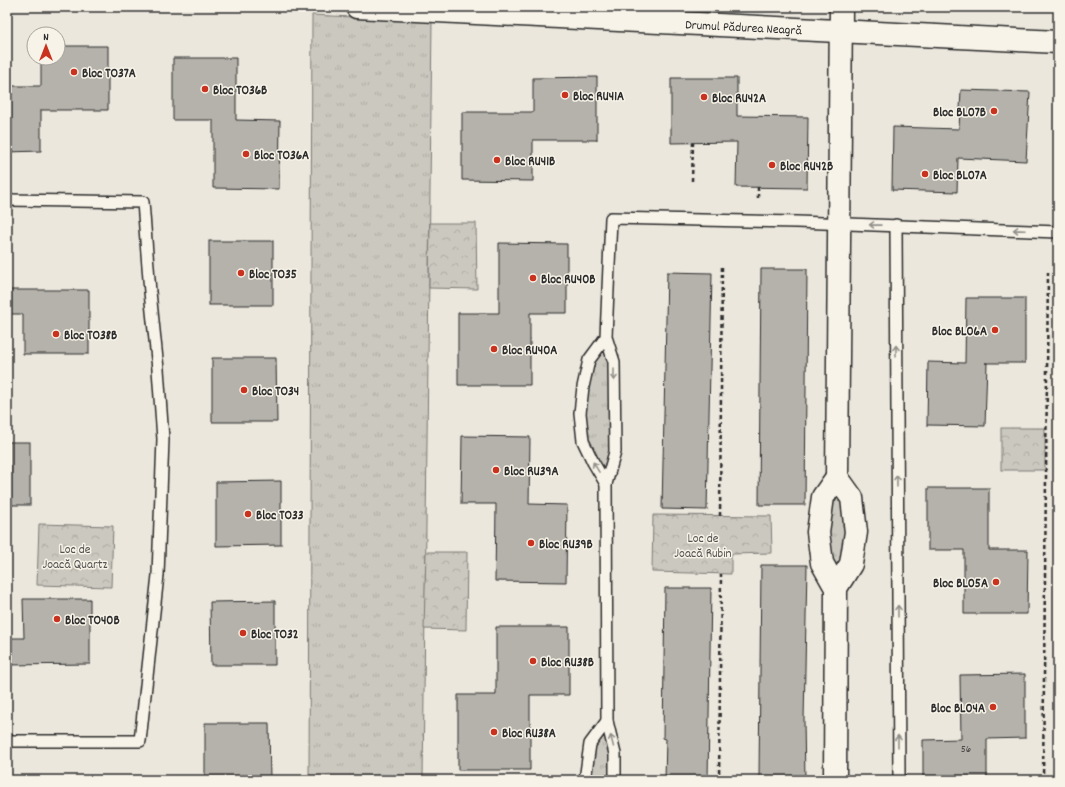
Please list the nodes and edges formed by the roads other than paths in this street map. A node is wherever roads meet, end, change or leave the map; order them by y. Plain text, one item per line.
1 (357, 7) edge
2 (841, 7) edge
3 (840, 31) junction
4 (1058, 42) edge
5 (7, 200) edge
6 (839, 224) junction
7 (896, 226) junction
8 (1058, 232) edge
9 (606, 337) junction
10 (837, 476) junction
11 (606, 484) junction
12 (836, 588) junction
13 (607, 721) junction
14 (7, 741) edge
15 (585, 780) edge
16 (615, 780) edge
17 (835, 780) edge
18 (898, 780) edge

1 - 3 street, Drumul Pădurea Neagră
2 - 3 street
3 - 4 street, Drumul Pădurea Neagră
3 - 6 street
5 - 14 lane
7 -> 6 lane
6 - 9 lane
6 - 10 street
8 -> 7 lane
18 -> 7 lane
9 -> 11 lane
11 -> 9 lane
10 - 12 street
10 - 12 street
11 - 13 lane
12 - 17 street
13 - 15 lane
16 -> 13 lane

